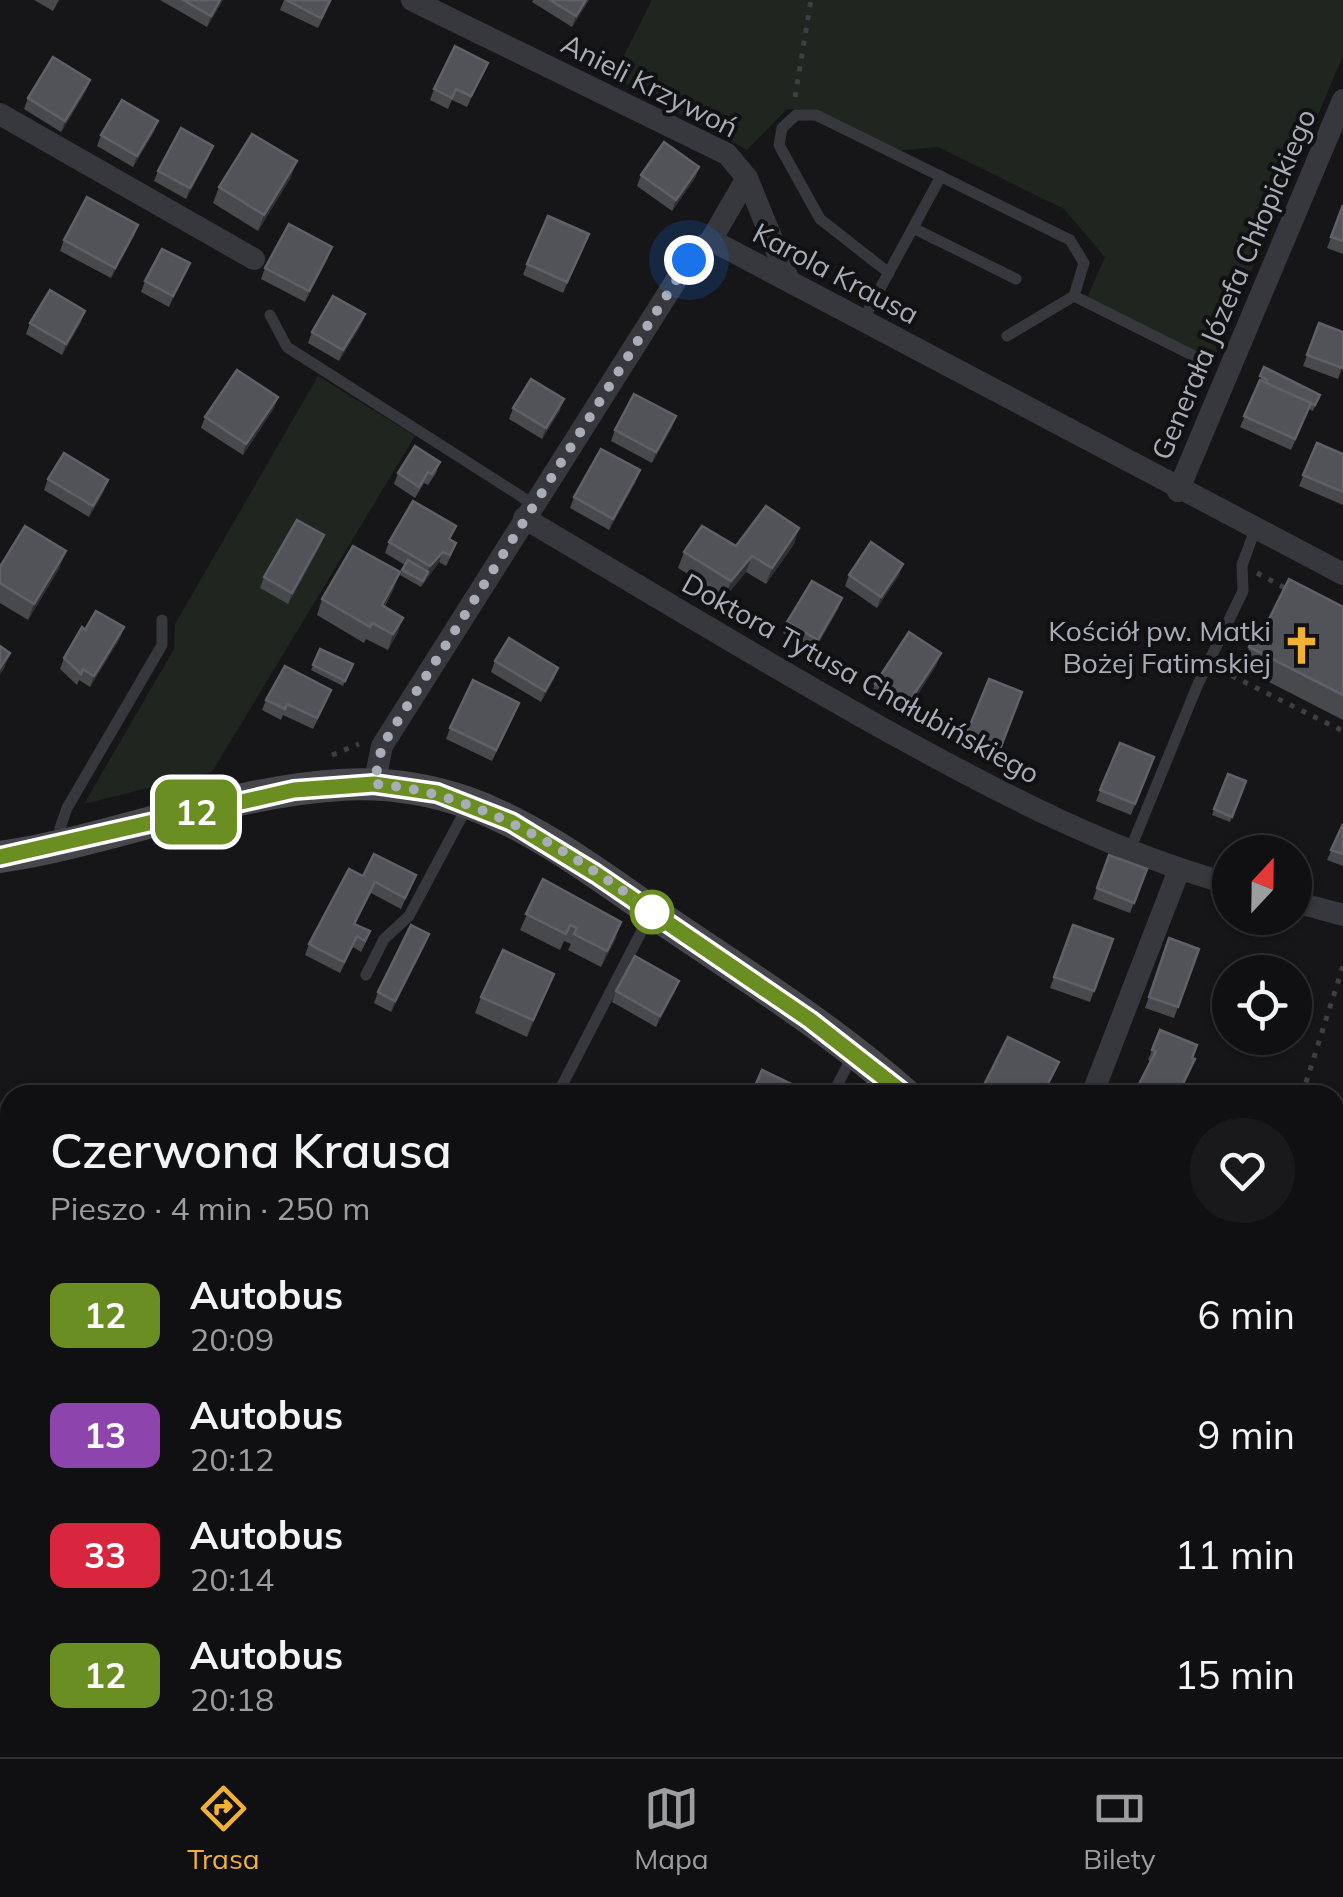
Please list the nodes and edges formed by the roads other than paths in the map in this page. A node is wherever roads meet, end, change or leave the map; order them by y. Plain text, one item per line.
1 (412, 0) edge
2 (1343, 100) edge
3 (0, 114) edge
4 (1321, 151) junction
5 (1343, 162) edge
6 (942, 176) junction
7 (747, 178) junction
8 (914, 228) junction
9 (712, 240) junction
10 (254, 259) dead end
11 (888, 273) junction
12 (1016, 279) dead end
13 (789, 281) junction
14 (1074, 296) junction
15 (270, 316) dead end
16 (863, 320) junction
17 (1008, 336) dead end
18 (1202, 360) dead end
19 (1178, 491) junction
20 (528, 511) junction
21 (1255, 530) junction
22 (1343, 574) edge
23 (162, 620) dead end
24 (374, 784) junction
25 (470, 804) junction
26 (62, 846) junction
27 (1130, 850) junction
28 (0, 857) edge
29 (1179, 870) junction
30 (1212, 879) edge
31 (1312, 907) edge
32 (652, 912) junction
33 (1343, 915) edge
34 (366, 975) dead end
35 (854, 1053) junction
36 (561, 1085) edge
37 (837, 1085) edge
38 (894, 1085) edge
39 (1096, 1085) edge

1 - 7 street, Anieli Krzywoń
2 - 4 street, Generała Józefa Chłopickiego
3 - 10 street
4 - 5 street
4 - 19 street, Generała Józefa Chłopickiego
6 - 8 lane
6 - 11 lane
6 - 14 lane
7 - 9 street, Anieli Krzywoń
7 - 13 street, Anieli Krzywoń
8 - 11 lane
8 - 12 lane
9 - 13 street, Karola Krausa
9 - 20 street, Karola Krausa
11 - 16 lane
13 - 16 street, Karola Krausa
14 - 17 lane
14 - 18 lane
15 - 20 lane
16 - 19 street, Karola Krausa
19 - 21 street, Karola Krausa
20 - 24 street, Karola Krausa
20 - 27 street, Doktora Tytusa Chałubińskiego
21 - 22 street, Karola Krausa
21 - 27 lane
23 - 26 lane
24 - 25 street
24 - 26 street
25 - 32 street
25 - 34 lane
26 - 28 street
27 - 29 street, Doktora Tytusa Chałubińskiego
29 - 30 street, Doktora Tytusa Chałubińskiego
29 - 39 street
31 - 33 street
32 - 35 street
32 - 36 lane
35 - 37 lane
35 - 38 street

